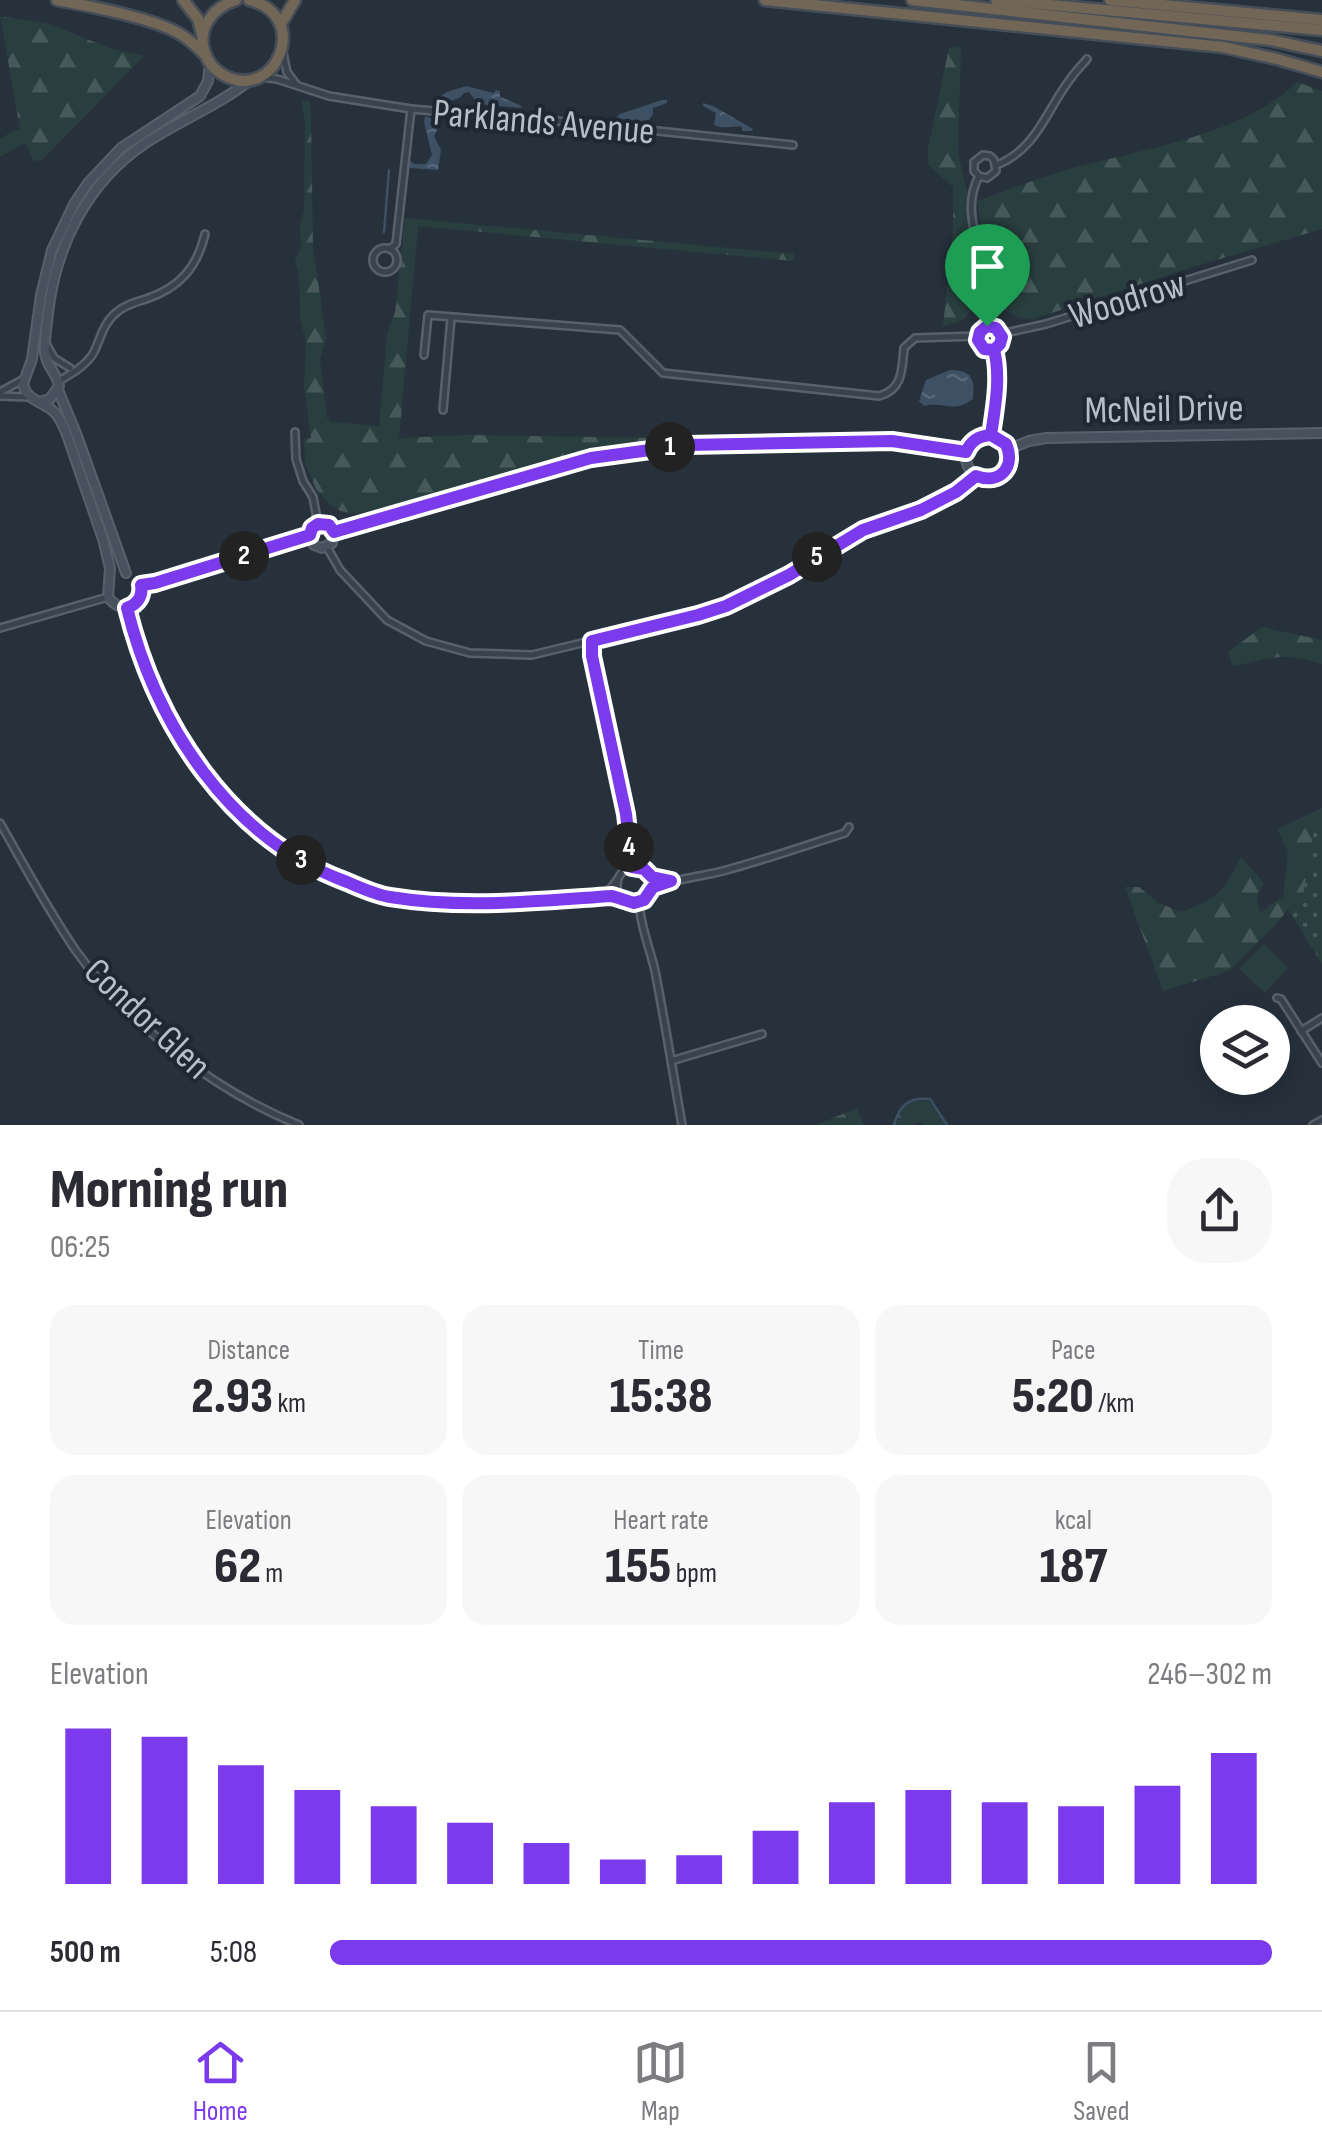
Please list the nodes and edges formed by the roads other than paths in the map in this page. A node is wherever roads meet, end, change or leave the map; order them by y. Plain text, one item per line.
1 (57, 0) edge
2 (182, 0) edge
3 (236, 0) edge
4 (251, 0) edge
5 (296, 0) edge
6 (765, 0) edge
7 (912, 0) edge
8 (996, 0) edge
9 (1110, 0) edge
10 (222, 3) edge
11 (1067, 6) junction
12 (1322, 20) edge
13 (280, 24) junction
14 (1322, 30) edge
15 (203, 34) junction
16 (1254, 38) junction
17 (282, 50) junction
18 (1322, 51) edge
19 (208, 59) junction
20 (1088, 59) dead end
21 (1322, 72) edge
22 (256, 78) junction
23 (298, 86) junction
24 (410, 109) junction
25 (792, 145) dead end
26 (996, 165) junction
27 (979, 176) junction
28 (205, 234) dead end
29 (390, 249) junction
30 (1252, 260) dead end
31 (451, 317) junction
32 (987, 326) junction
33 (1001, 334) junction
34 (978, 336) junction
35 (45, 342) junction
36 (994, 350) junction
37 (424, 355) dead end
38 (80, 366) junction
39 (70, 368) junction
40 (51, 369) junction
41 (26, 375) junction
42 (58, 386) junction
43 (0, 394) edge
44 (28, 397) junction
45 (39, 402) junction
46 (443, 410) dead end
47 (295, 432) dead end
48 (1322, 433) edge
49 (991, 435) junction
50 (1009, 449) junction
51 (966, 452) junction
52 (976, 476) junction
53 (318, 524) junction
54 (334, 532) junction
55 (310, 535) junction
56 (327, 547) junction
57 (126, 573) junction
58 (110, 580) junction
59 (141, 585) junction
60 (108, 596) junction
61 (127, 608) junction
62 (0, 628) edge
63 (592, 641) junction
64 (0, 823) edge
65 (849, 827) dead end
66 (632, 867) junction
67 (652, 877) junction
68 (618, 878) junction
69 (671, 881) junction
70 (653, 887) junction
71 (592, 898) junction
72 (624, 899) junction
73 (640, 902) junction
74 (1277, 998) dead end
75 (1322, 1018) edge
76 (1301, 1031) junction
77 (762, 1034) dead end
78 (671, 1061) junction
79 (1322, 1063) edge
80 (1322, 1120) edge
81 (300, 1125) edge
82 (682, 1125) edge
83 (1313, 1125) edge

1 - 19 highway
2 - 15 highway
3 - 10 highway
4 - 13 highway
5 - 13 highway
6 - 21 highway
7 - 16 highway
8 - 11 highway
9 - 12 highway
10 - 15 highway
11 - 14 highway
11 - 16 highway
13 - 17 highway
15 - 19 highway
16 - 18 highway
17 - 22 highway
17 - 23 street
19 - 22 highway
19 - 41 street
20 - 26 street
22 - 23 street, Parklands Avenue
22 - 35 street
23 - 24 street, Parklands Avenue
24 - 25 street, Parklands Avenue
24 - 29 street
26 - 27 street
26 - 27 street
27 - 32 street
28 - 38 street
29 - 29 street
30 - 33 street, Woodrow
31 - 34 street
31 - 37 street
31 - 46 street
32 - 33 street
32 - 34 street
33 - 36 street
34 - 36 street
35 - 39 street
35 - 40 street
36 - 49 street
38 - 39 street
38 - 42 street
39 - 40 street
40 - 41 street
40 - 42 street
41 - 43 street
41 - 44 street
42 - 45 street
42 - 57 street
43 - 44 street
44 - 45 street
45 - 58 street
47 - 53 street
48 - 50 street, McNeil Drive
49 - 50 street
49 - 51 street
50 - 52 street
51 - 52 street
51 - 54 street
52 - 63 street
53 - 54 street
53 - 55 street
54 - 56 street
55 - 56 street
55 - 59 street
56 - 63 street
57 - 58 street
57 - 59 street
58 - 60 street
59 - 61 street
60 - 61 street
60 - 62 street
61 - 71 street
63 - 66 street
64 - 81 street, Condor Glen
65 - 69 street
66 - 67 street
66 - 68 street
67 - 69 street
67 - 70 street
68 - 71 street
68 - 72 street
69 - 70 street
70 - 73 street
71 - 72 street
72 - 73 street
73 - 78 street
74 - 76 street
75 - 76 street
76 - 79 street
77 - 78 street
78 - 82 street
80 - 83 street

